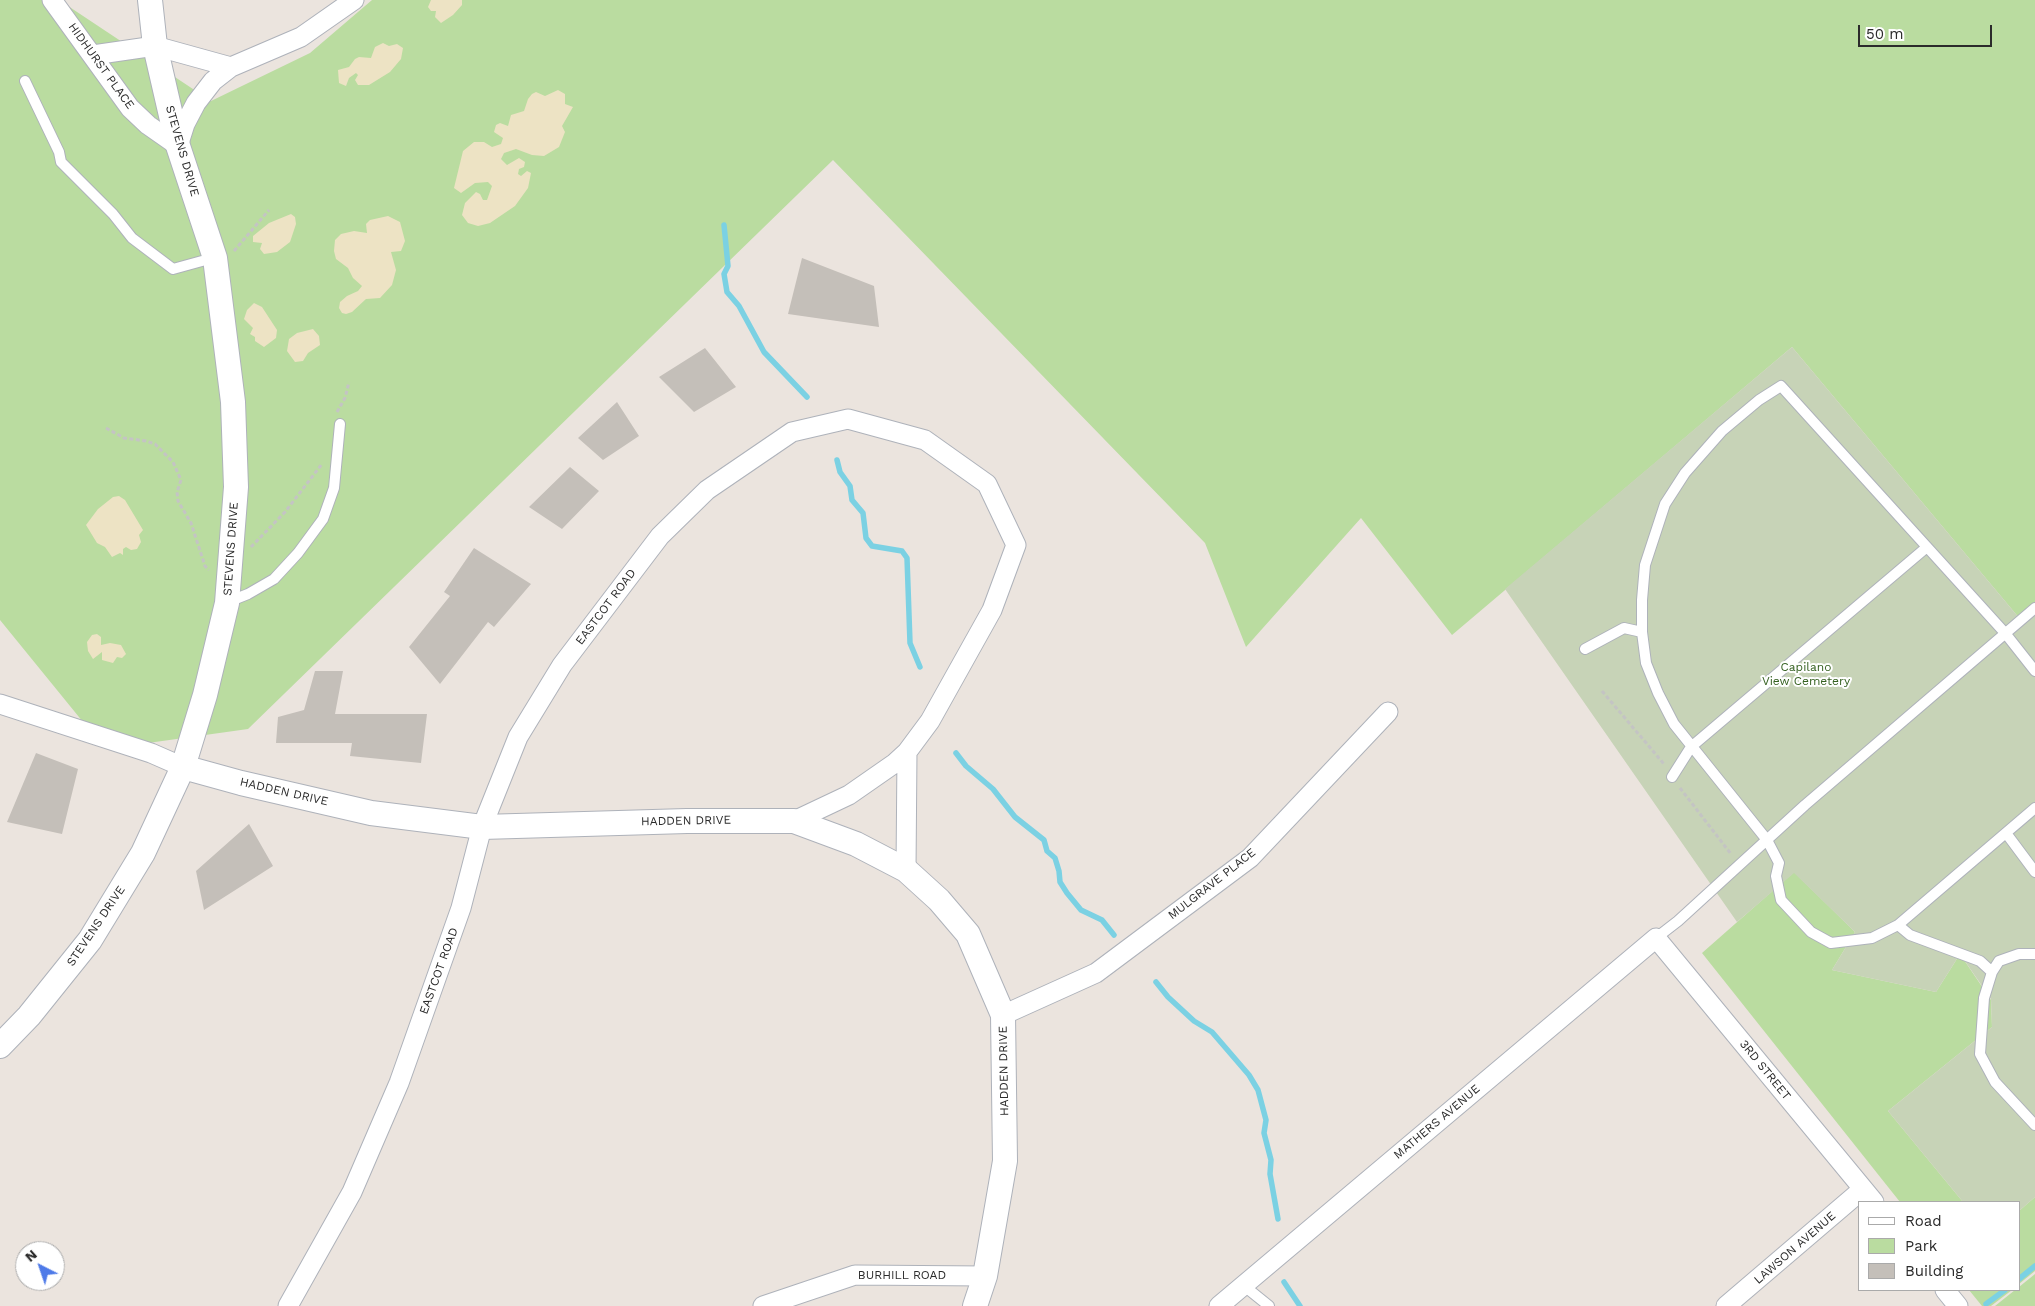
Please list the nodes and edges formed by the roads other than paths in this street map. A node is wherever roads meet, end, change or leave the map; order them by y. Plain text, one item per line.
1 (52, 0) edge
2 (150, 0) edge
3 (354, 0) edge
4 (155, 46) junction
5 (93, 55) junction
6 (231, 67) junction
7 (25, 81) dead end
8 (178, 146) junction
9 (202, 261) dead end
10 (337, 421) road end
11 (1927, 547) junction
12 (227, 603) junction
13 (2035, 608) edge
14 (1642, 632) junction
15 (2005, 633) junction
16 (1586, 649) dead end
17 (2035, 671) edge
18 (0, 704) edge
19 (1388, 712) dead end
20 (1692, 748) junction
21 (907, 752) junction
22 (183, 767) junction
23 (1672, 777) road end
24 (2035, 808) edge
25 (794, 821) junction
26 (482, 827) junction
27 (2006, 833) junction
28 (1767, 840) junction
29 (906, 870) junction
30 (2035, 872) edge
31 (1898, 925) junction
32 (1656, 938) junction
33 (2035, 954) edge
34 (1992, 972) junction
35 (1004, 1015) junction
36 (0, 1046) edge
37 (2035, 1125) edge
38 (1868, 1196) edge
39 (1858, 1204) edge
40 (985, 1276) junction
41 (1243, 1286) junction
42 (1946, 1291) edge
43 (288, 1306) edge
44 (763, 1306) edge
45 (976, 1306) edge
46 (1218, 1306) edge
47 (1269, 1306) edge
48 (1726, 1306) edge
49 (1958, 1306) edge

1 - 5 street, HIDHURST PLACE
2 - 4 street, STEVENS DRIVE
3 - 6 street
4 - 5 street
4 - 6 street
4 - 8 street, STEVENS DRIVE
5 - 8 street, HIDHURST PLACE
6 - 8 street
7 - 9 lane
8 - 12 street, STEVENS DRIVE
10 - 12 lane
11 - 14 lane
11 - 15 lane
11 - 20 lane
12 - 22 street, STEVENS DRIVE
13 - 15 lane
14 - 16 lane
14 - 20 lane
15 - 17 lane
15 - 28 lane
18 - 22 street, HADDEN DRIVE
19 - 35 street, MULGRAVE PLACE
20 - 23 lane
20 - 28 lane
21 - 25 street, EASTCOT ROAD
21 - 26 street, EASTCOT ROAD
21 - 29 street
22 - 26 street, HADDEN DRIVE
22 - 36 street, STEVENS DRIVE
24 - 27 lane
25 - 26 street, HADDEN DRIVE
25 - 29 street, HADDEN DRIVE
26 - 43 street, EASTCOT ROAD
27 - 30 lane
27 - 31 lane
28 - 31 lane
28 - 32 lane
29 - 35 street, HADDEN DRIVE
31 - 34 lane
32 - 38 street, 3RD STREET
32 - 41 street, MATHERS AVENUE
33 - 34 lane
34 - 37 lane
35 - 40 street, HADDEN DRIVE
39 - 48 street, LAWSON AVENUE
40 - 44 street, BURHILL ROAD
40 - 45 street, HADDEN DRIVE
41 - 46 street, MATHERS AVENUE
41 - 47 lane
42 - 49 street

